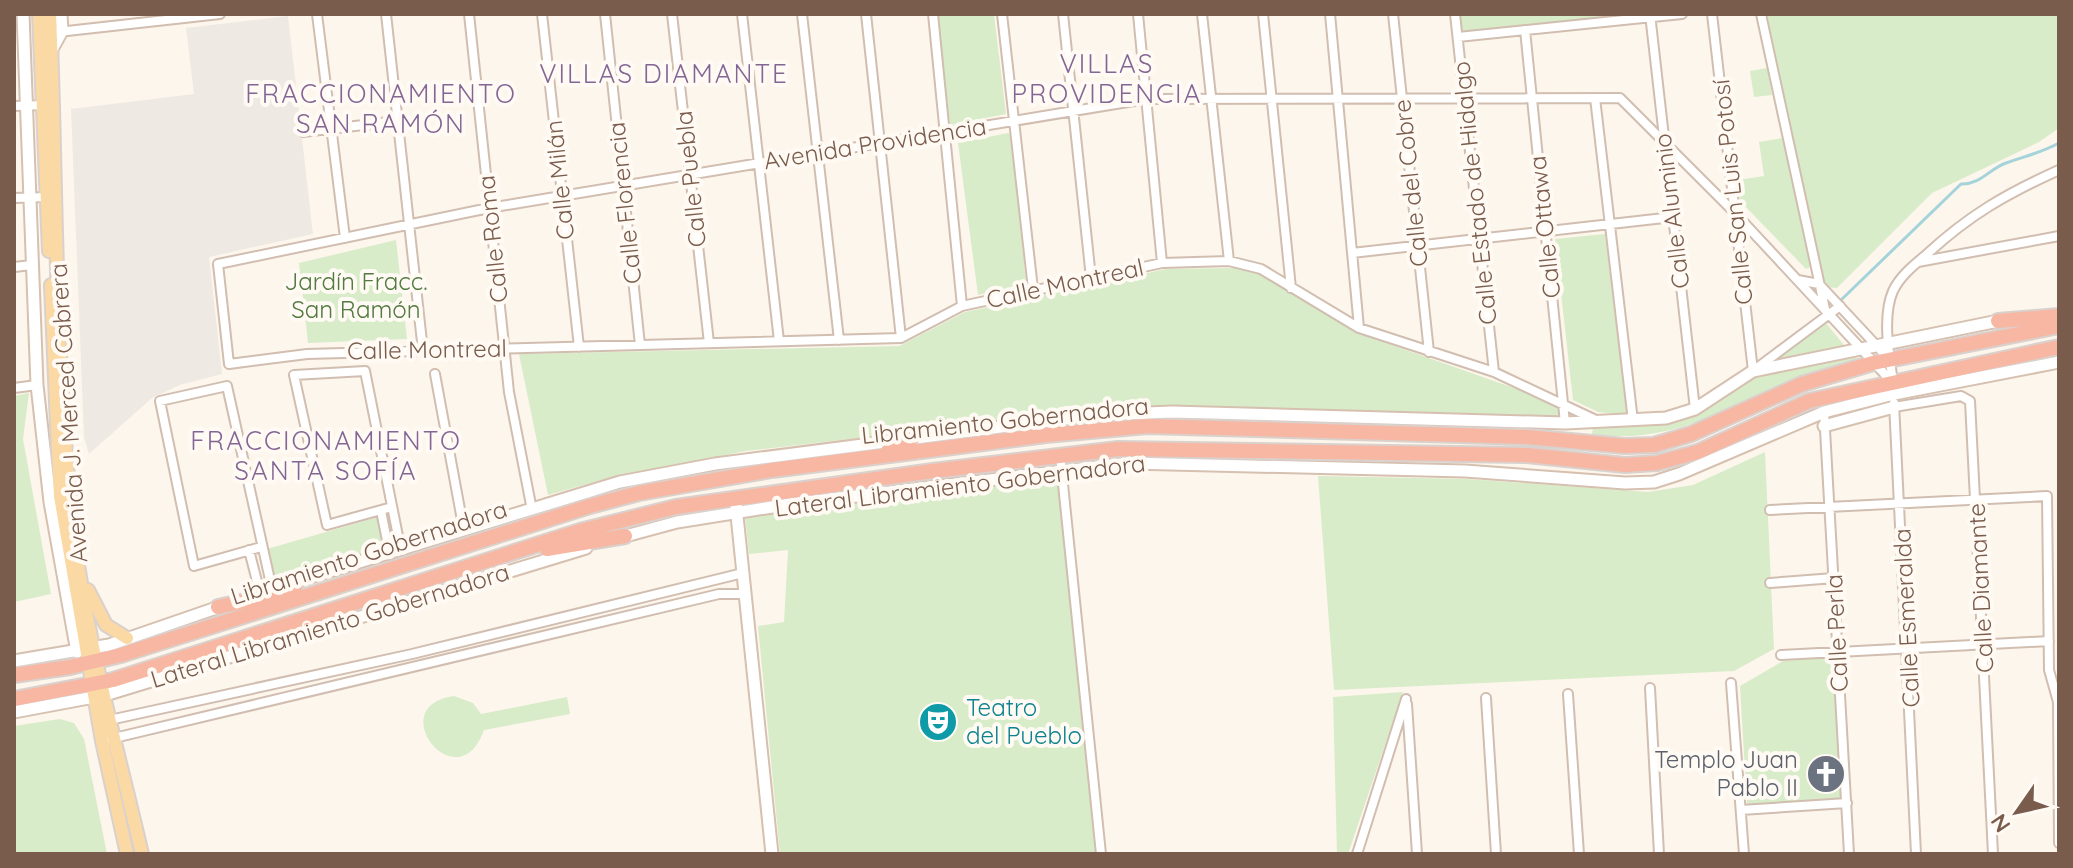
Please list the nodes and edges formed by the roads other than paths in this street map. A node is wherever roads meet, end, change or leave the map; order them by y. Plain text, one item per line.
1 (23, 14) edge
2 (39, 14) edge
3 (50, 14) edge
4 (61, 14) edge
5 (220, 14) edge
6 (317, 14) edge
7 (386, 14) edge
8 (469, 14) edge
9 (542, 14) edge
10 (605, 14) edge
11 (672, 14) edge
12 (742, 14) edge
13 (802, 14) edge
14 (866, 14) edge
15 (933, 14) edge
16 (1002, 14) edge
17 (1063, 14) edge
18 (1138, 14) edge
19 (1202, 14) edge
20 (1263, 14) edge
21 (1330, 14) edge
22 (1393, 14) edge
23 (1455, 14) edge
24 (1682, 14) edge
25 (1712, 14) edge
26 (1761, 14) edge
27 (189, 16) edge
28 (1650, 16) edge
29 (1525, 30) junction
30 (51, 33) junction
31 (1458, 37) junction
32 (1271, 98) junction
33 (1338, 98) junction
34 (1402, 98) junction
35 (1464, 98) junction
36 (1532, 98) junction
37 (1595, 98) junction
38 (1146, 99) junction
39 (1211, 99) junction
40 (48, 105) junction
41 (20, 106) edge
42 (1074, 111) junction
43 (398, 121) junction
44 (1014, 121) junction
45 (331, 129) junction
46 (303, 132) dead end
47 (946, 132) junction
48 (880, 143) junction
49 (1664, 143) junction
50 (818, 153) junction
51 (759, 163) junction
52 (2059, 170) edge
53 (690, 175) junction
54 (623, 186) junction
55 (562, 196) junction
56 (47, 197) junction
57 (14, 198) edge
58 (30, 198) junction
59 (489, 208) junction
60 (1735, 213) junction
61 (1673, 217) junction
62 (409, 224) junction
63 (1610, 225) junction
64 (1545, 232) junction
65 (2059, 236) edge
66 (345, 238) junction
67 (1479, 238) junction
68 (1418, 245) junction
69 (1352, 253) junction
70 (1229, 261) junction
71 (1162, 263) junction
72 (1917, 263) junction
73 (32, 265) junction
74 (14, 267) edge
75 (1091, 278) junction
76 (1798, 280) junction
77 (1819, 284) junction
78 (1291, 288) junction
79 (1033, 289) junction
80 (962, 306) junction
81 (1840, 306) junction
82 (2059, 309) edge
83 (1827, 313) junction
84 (2059, 316) edge
85 (1998, 321) junction
86 (2059, 326) edge
87 (1359, 328) junction
88 (901, 338) junction
89 (839, 340) junction
90 (779, 341) junction
91 (709, 343) junction
92 (640, 345) junction
93 (579, 347) junction
94 (2059, 347) edge
95 (504, 348) junction
96 (1861, 350) junction
97 (423, 351) junction
98 (1885, 351) junction
99 (1429, 352) junction
100 (2059, 362) edge
101 (1873, 363) junction
102 (229, 364) joint
103 (1753, 371) junction
104 (1494, 372) junction
105 (435, 374) dead end
106 (37, 385) junction
107 (14, 388) edge
108 (1893, 388) junction
109 (1563, 402) junction
110 (1894, 407) junction
111 (1695, 409) junction
112 (1824, 412) junction
113 (1599, 421) junction
114 (1633, 421) junction
115 (1565, 423) junction
116 (1824, 426) junction
117 (913, 438) junction
118 (880, 456) junction
119 (1061, 463) junction
120 (1976, 499) junction
121 (1901, 503) junction
122 (736, 505) junction
123 (392, 507) junction
124 (1830, 507) junction
125 (532, 510) junction
126 (1770, 510) dead end
127 (381, 511) junction
128 (464, 531) junction
129 (625, 536) junction
130 (261, 547) junction
131 (249, 550) junction
132 (396, 553) junction
133 (515, 553) junction
134 (59, 558) junction
135 (743, 573) junction
136 (1834, 578) junction
137 (1770, 583) dead end
138 (76, 584) junction
139 (328, 588) junction
140 (266, 591) junction
141 (745, 594) junction
142 (218, 607) junction
143 (71, 618) junction
144 (552, 620) junction
145 (554, 632) junction
146 (127, 638) junction
147 (2049, 641) junction
148 (1984, 645) junction
149 (1908, 648) junction
150 (1839, 652) junction
151 (412, 654) junction
152 (89, 655) junction
153 (1781, 655) dead end
154 (14, 661) edge
155 (416, 666) junction
156 (14, 675) edge
157 (1731, 683) dead end
158 (1650, 688) dead end
159 (98, 690) junction
160 (1568, 694) dead end
161 (1486, 698) dead end
162 (14, 699) edge
163 (14, 712) edge
164 (104, 721) junction
165 (108, 739) junction
166 (1847, 803) junction
167 (1741, 810) junction
168 (2059, 843) edge
169 (127, 854) edge
170 (142, 854) edge
171 (772, 854) edge
172 (1101, 854) edge
173 (1357, 854) edge
174 (1417, 854) edge
175 (1496, 854) edge
176 (1579, 854) edge
177 (1659, 854) edge
178 (1744, 854) edge
179 (1849, 854) edge
180 (1916, 854) edge
181 (1993, 854) edge

1 - 41 street
2 - 30 main road, Avenida J. Merced Cabrera
3 - 30 main road, Avenida J. Merced Cabrera
4 - 30 street
5 - 27 street
6 - 45 street
7 - 43 street
8 - 59 street, Calle Roma
9 - 55 street, Calle Milán
10 - 54 street, Calle Florencia
11 - 53 street, Calle Puebla
12 - 51 street
13 - 50 street
14 - 48 street
15 - 47 street
16 - 44 street
17 - 42 street
18 - 38 street
19 - 39 street
20 - 32 street
21 - 33 street
22 - 34 street, Calle del Cobre
23 - 31 street, Calle Estado de Hidalgo
24 - 28 street
25 - 60 street, Calle San Luis Potosí
26 - 77 street
27 - 30 street
28 - 29 street
28 - 49 street, Calle Aluminio
29 - 31 street
29 - 36 street, Calle Ottawa
30 - 40 main road, Avenida J. Merced Cabrera
30 - 40 main road, Avenida J. Merced Cabrera
31 - 35 street, Calle Estado de Hidalgo
32 - 33 street, Avenida Providencia
32 - 39 street, Avenida Providencia
32 - 78 street
33 - 34 street, Avenida Providencia
33 - 69 street
34 - 35 street, Avenida Providencia
34 - 68 street, Calle del Cobre
35 - 36 street, Avenida Providencia
35 - 67 street, Calle Estado de Hidalgo
36 - 37 street, Avenida Providencia
36 - 64 street, Calle Ottawa
37 - 49 street, Avenida Providencia
37 - 63 street
38 - 39 street, Avenida Providencia
38 - 42 street, Avenida Providencia
38 - 71 street
39 - 70 street
40 - 41 street
40 - 56 main road, Avenida J. Merced Cabrera
40 - 138 main road, Avenida J. Merced Cabrera
41 - 58 street
42 - 44 street, Avenida Providencia
42 - 75 street
43 - 45 street
43 - 62 street
44 - 47 street, Avenida Providencia
44 - 79 street
45 - 46 street
45 - 66 street
47 - 48 street, Avenida Providencia
47 - 80 street
48 - 50 street, Avenida Providencia
48 - 88 street
49 - 60 street, Avenida Providencia
49 - 61 street, Calle Aluminio
50 - 51 street, Avenida Providencia
50 - 89 street
51 - 53 street, Avenida Providencia
51 - 90 street
52 - 72 street
53 - 54 street, Avenida Providencia
53 - 91 street, Calle Puebla
54 - 55 street, Avenida Providencia
54 - 92 street, Calle Florencia
55 - 59 street, Avenida Providencia
55 - 93 street, Calle Milán
56 - 58 street
56 - 138 main road, Avenida J. Merced Cabrera
57 - 58 street
58 - 73 street
59 - 62 street, Avenida Providencia
59 - 95 street, Calle Roma
60 - 76 street, Avenida Providencia
60 - 103 street, Calle San Luis Potosí
61 - 63 street
61 - 111 street, Calle Aluminio
62 - 66 street, Avenida Providencia
62 - 97 street
63 - 64 street
63 - 114 street
64 - 67 street
64 - 109 street, Calle Ottawa
65 - 72 street
66 - 102 street, Avenida Providencia
67 - 68 street
67 - 104 street, Calle Estado de Hidalgo
68 - 69 street
68 - 99 street, Calle del Cobre
69 - 87 street
70 - 71 street, Calle Montreal
70 - 78 street, Calle Montreal
71 - 75 street, Calle Montreal
72 - 98 street
73 - 74 street
73 - 106 street
75 - 79 street, Calle Montreal
76 - 77 street
76 - 83 street, Avenida Providencia
77 - 81 street
77 - 83 street
78 - 87 street, Calle Montreal
79 - 80 street, Calle Montreal
80 - 88 street, Calle Montreal
81 - 83 street, Calle Montreal
81 - 98 street
82 - 85 street
83 - 96 street, Avenida Providencia
83 - 103 street, Calle Montreal
84 - 85 highway
85 - 98 street
86 - 98 highway, Libramiento Gobernadora
87 - 99 street, Calle Montreal
88 - 89 street, Calle Montreal
89 - 90 street, Calle Montreal
90 - 91 street, Calle Montreal
91 - 92 street, Calle Montreal
92 - 93 street, Calle Montreal
93 - 95 street, Calle Montreal
94 - 108 highway, Libramiento Gobernadora
95 - 97 street, Calle Montreal
95 - 125 street, Calle Roma
96 - 98 street
96 - 101 street, Avenida Providencia
96 - 103 street
97 - 102 street, Calle Montreal
98 - 101 highway, Libramiento Gobernadora
98 - 108 street
99 - 104 street, Calle Montreal
100 - 108 street, Lateral Libramiento Gobernadora
101 - 108 street, Avenida Providencia
101 - 118 highway, Libramiento Gobernadora
103 - 111 street, Calle Montreal
104 - 109 street, Calle Montreal
105 - 128 street
106 - 107 street
106 - 134 street
108 - 110 street, Calle Esmeralda
108 - 112 street, Lateral Libramiento Gobernadora
108 - 119 highway, Libramiento Gobernadora
109 - 113 street, Calle Montreal
109 - 115 street, Calle Ottawa
110 - 116 street
110 - 120 street, Calle Diamante
110 - 121 street, Calle Esmeralda
111 - 114 street, Calle Montreal
112 - 116 street, Calle Perla
112 - 119 street, Lateral Libramiento Gobernadora
113 - 114 street, Calle Montreal
113 - 115 street, Lateral Libramiento Gobernadora
115 - 117 street, Lateral Libramiento Gobernadora
116 - 124 street, Calle Perla
117 - 118 highway
117 - 125 street, Lateral Libramiento Gobernadora
118 - 139 highway, Libramiento Gobernadora
119 - 122 highway, Libramiento Gobernadora
119 - 172 street
120 - 121 street
120 - 147 street
120 - 148 street, Calle Diamante
121 - 124 street
121 - 149 street, Calle Esmeralda
122 - 129 street, Lateral Libramiento Gobernadora
122 - 133 highway, Libramiento Gobernadora
122 - 135 street
123 - 127 street
123 - 127 street
123 - 132 street
124 - 126 street
124 - 136 street, Calle Perla
125 - 128 street, Lateral Libramiento Gobernadora
127 - 132 street
128 - 132 street, Lateral Libramiento Gobernadora
129 - 133 highway
129 - 159 street, Lateral Libramiento Gobernadora
130 - 131 street
130 - 131 street
130 - 140 street
131 - 140 street
132 - 140 street, Lateral Libramiento Gobernadora
133 - 159 highway, Libramiento Gobernadora
134 - 138 street
134 - 143 street
135 - 141 street
135 - 144 street
136 - 137 street
136 - 150 street, Calle Perla
138 - 143 street
138 - 146 main road
138 - 152 main road, Avenida J. Merced Cabrera
138 - 152 main road, Avenida J. Merced Cabrera
139 - 142 highway
139 - 152 highway, Libramiento Gobernadora
140 - 142 street, Lateral Libramiento Gobernadora
141 - 145 street
141 - 171 street
142 - 146 street, Lateral Libramiento Gobernadora
143 - 152 street
144 - 145 street
144 - 151 street
145 - 155 street
146 - 152 street, Lateral Libramiento Gobernadora
147 - 148 street
147 - 168 street
148 - 149 street
148 - 181 street, Calle Diamante
149 - 150 street
149 - 180 street, Calle Esmeralda
150 - 153 street
150 - 166 street, Calle Perla
151 - 155 street
151 - 164 street
152 - 154 street, Lateral Libramiento Gobernadora
152 - 156 highway, Libramiento Gobernadora
152 - 159 main road
155 - 165 street
157 - 167 street
158 - 177 street
159 - 162 highway, Libramiento Gobernadora
159 - 163 street, Lateral Libramiento Gobernadora
159 - 164 main road
160 - 176 street
161 - 175 street
164 - 165 main road
165 - 169 main road
165 - 170 main road
166 - 167 street
166 - 179 street, Calle Perla
167 - 178 street
173 - 174 street

